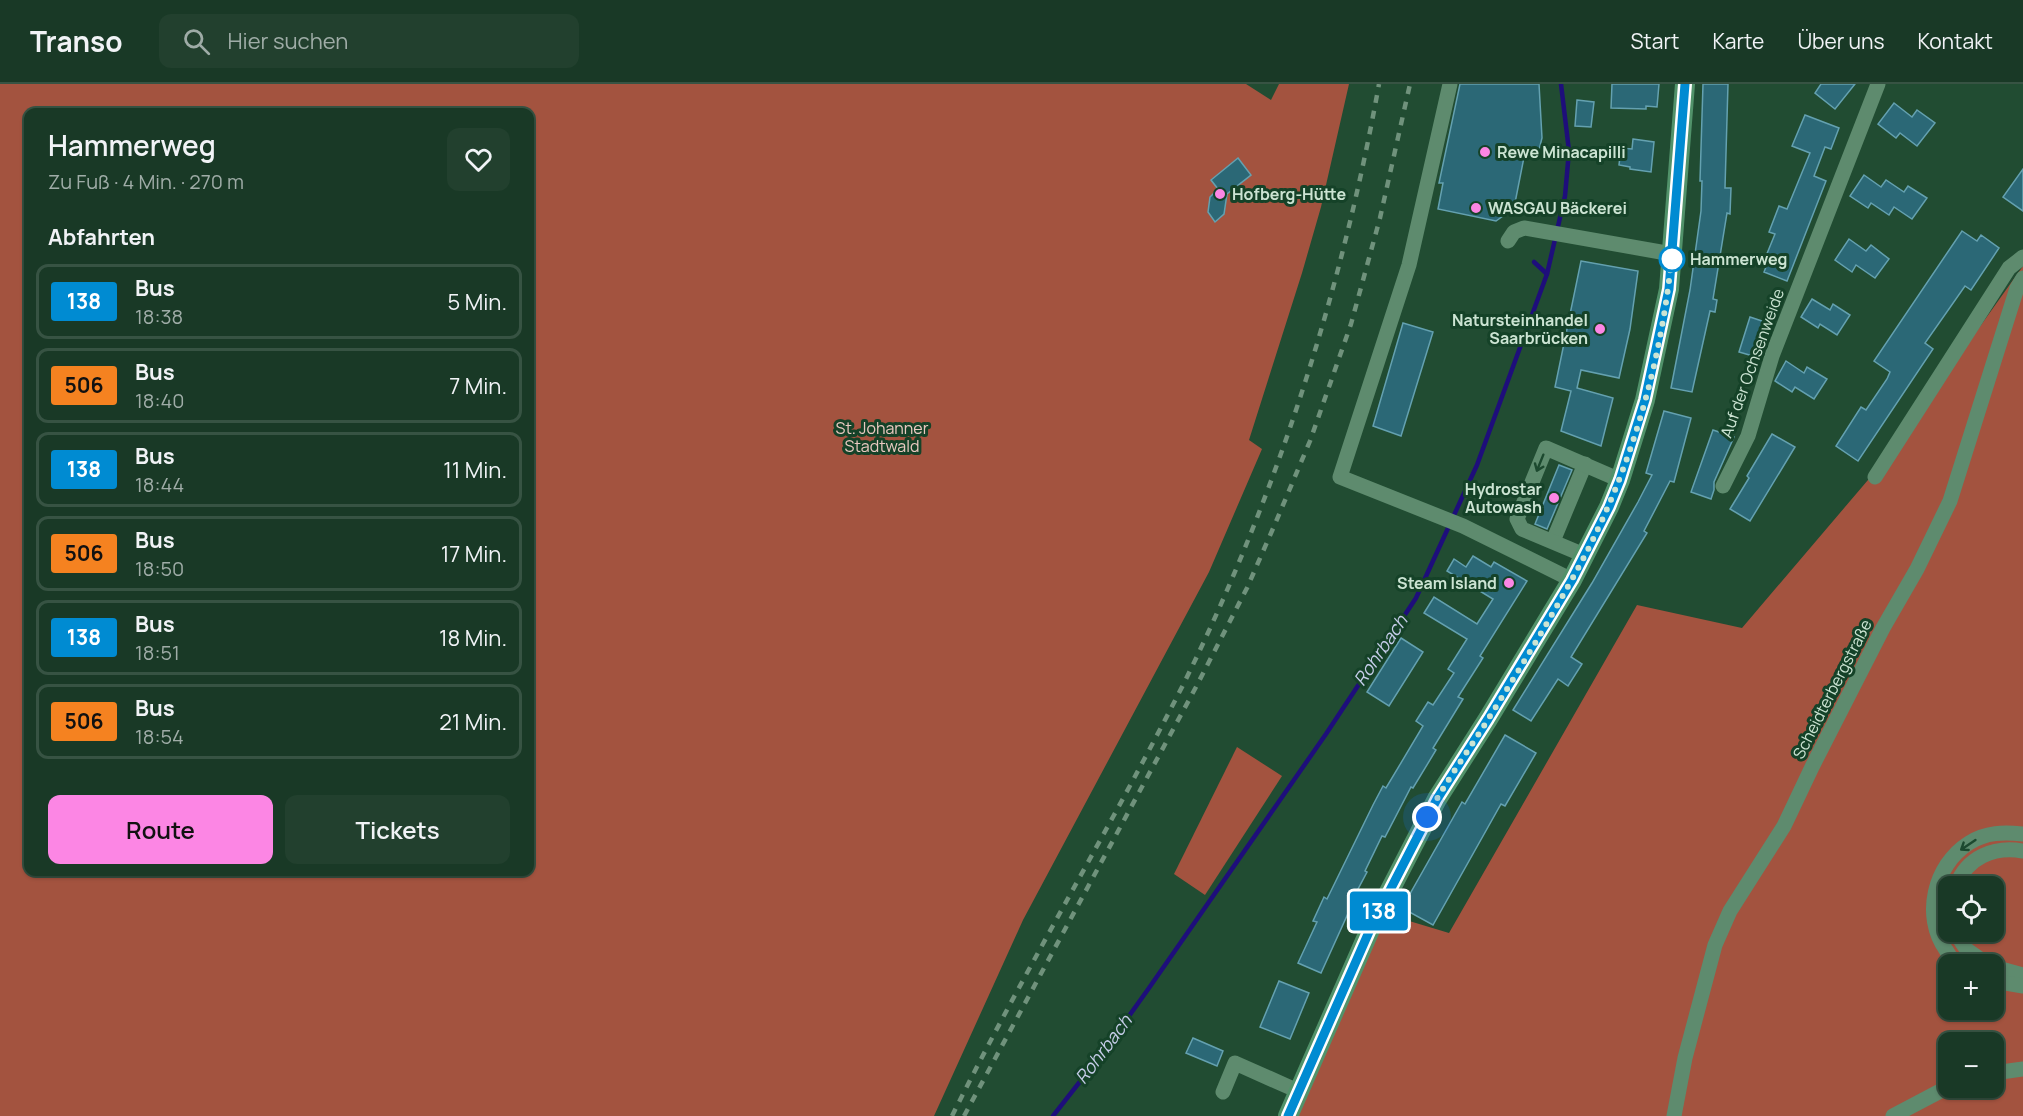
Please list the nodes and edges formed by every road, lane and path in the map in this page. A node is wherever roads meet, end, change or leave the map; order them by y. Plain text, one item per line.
1 (1450, 84) edge
2 (1685, 84) edge
3 (1878, 84) edge
4 (1508, 242) dead end
5 (1672, 254) junction
6 (2023, 257) edge
7 (2023, 278) edge
8 (1585, 464) junction
9 (1875, 477) dead end
10 (1620, 480) junction
11 (1723, 486) dead end
12 (1553, 542) junction
13 (1584, 555) junction
14 (1572, 580) junction
15 (2023, 834) edge
16 (2023, 850) edge
17 (1962, 876) edge
18 (1962, 942) edge
19 (1950, 954) edge
20 (1973, 954) edge
21 (2004, 970) edge
22 (2023, 975) edge
23 (2004, 983) edge
24 (2023, 986) edge
25 (2023, 1069) edge
26 (2004, 1072) edge
27 (1298, 1091) junction
28 (1222, 1092) dead end
29 (1938, 1092) edge
30 (1288, 1116) edge
31 (1674, 1116) edge
32 (1893, 1116) edge

1 - 14 street
2 - 5 main road
3 - 11 street, Auf der Ochsenweide
4 - 5 street
5 - 10 main road
6 - 9 street
7 - 31 street, Scheidterbergstraße
8 - 10 street
8 - 12 street
8 -> 12 street
10 - 13 main road
12 - 13 street
13 - 14 main road
14 - 27 main road
15 -> 19 street
16 - 17 street
18 - 20 street
21 - 22 street
23 - 24 street
25 - 26 street
27 - 28 street
27 - 30 main road
29 - 32 street

